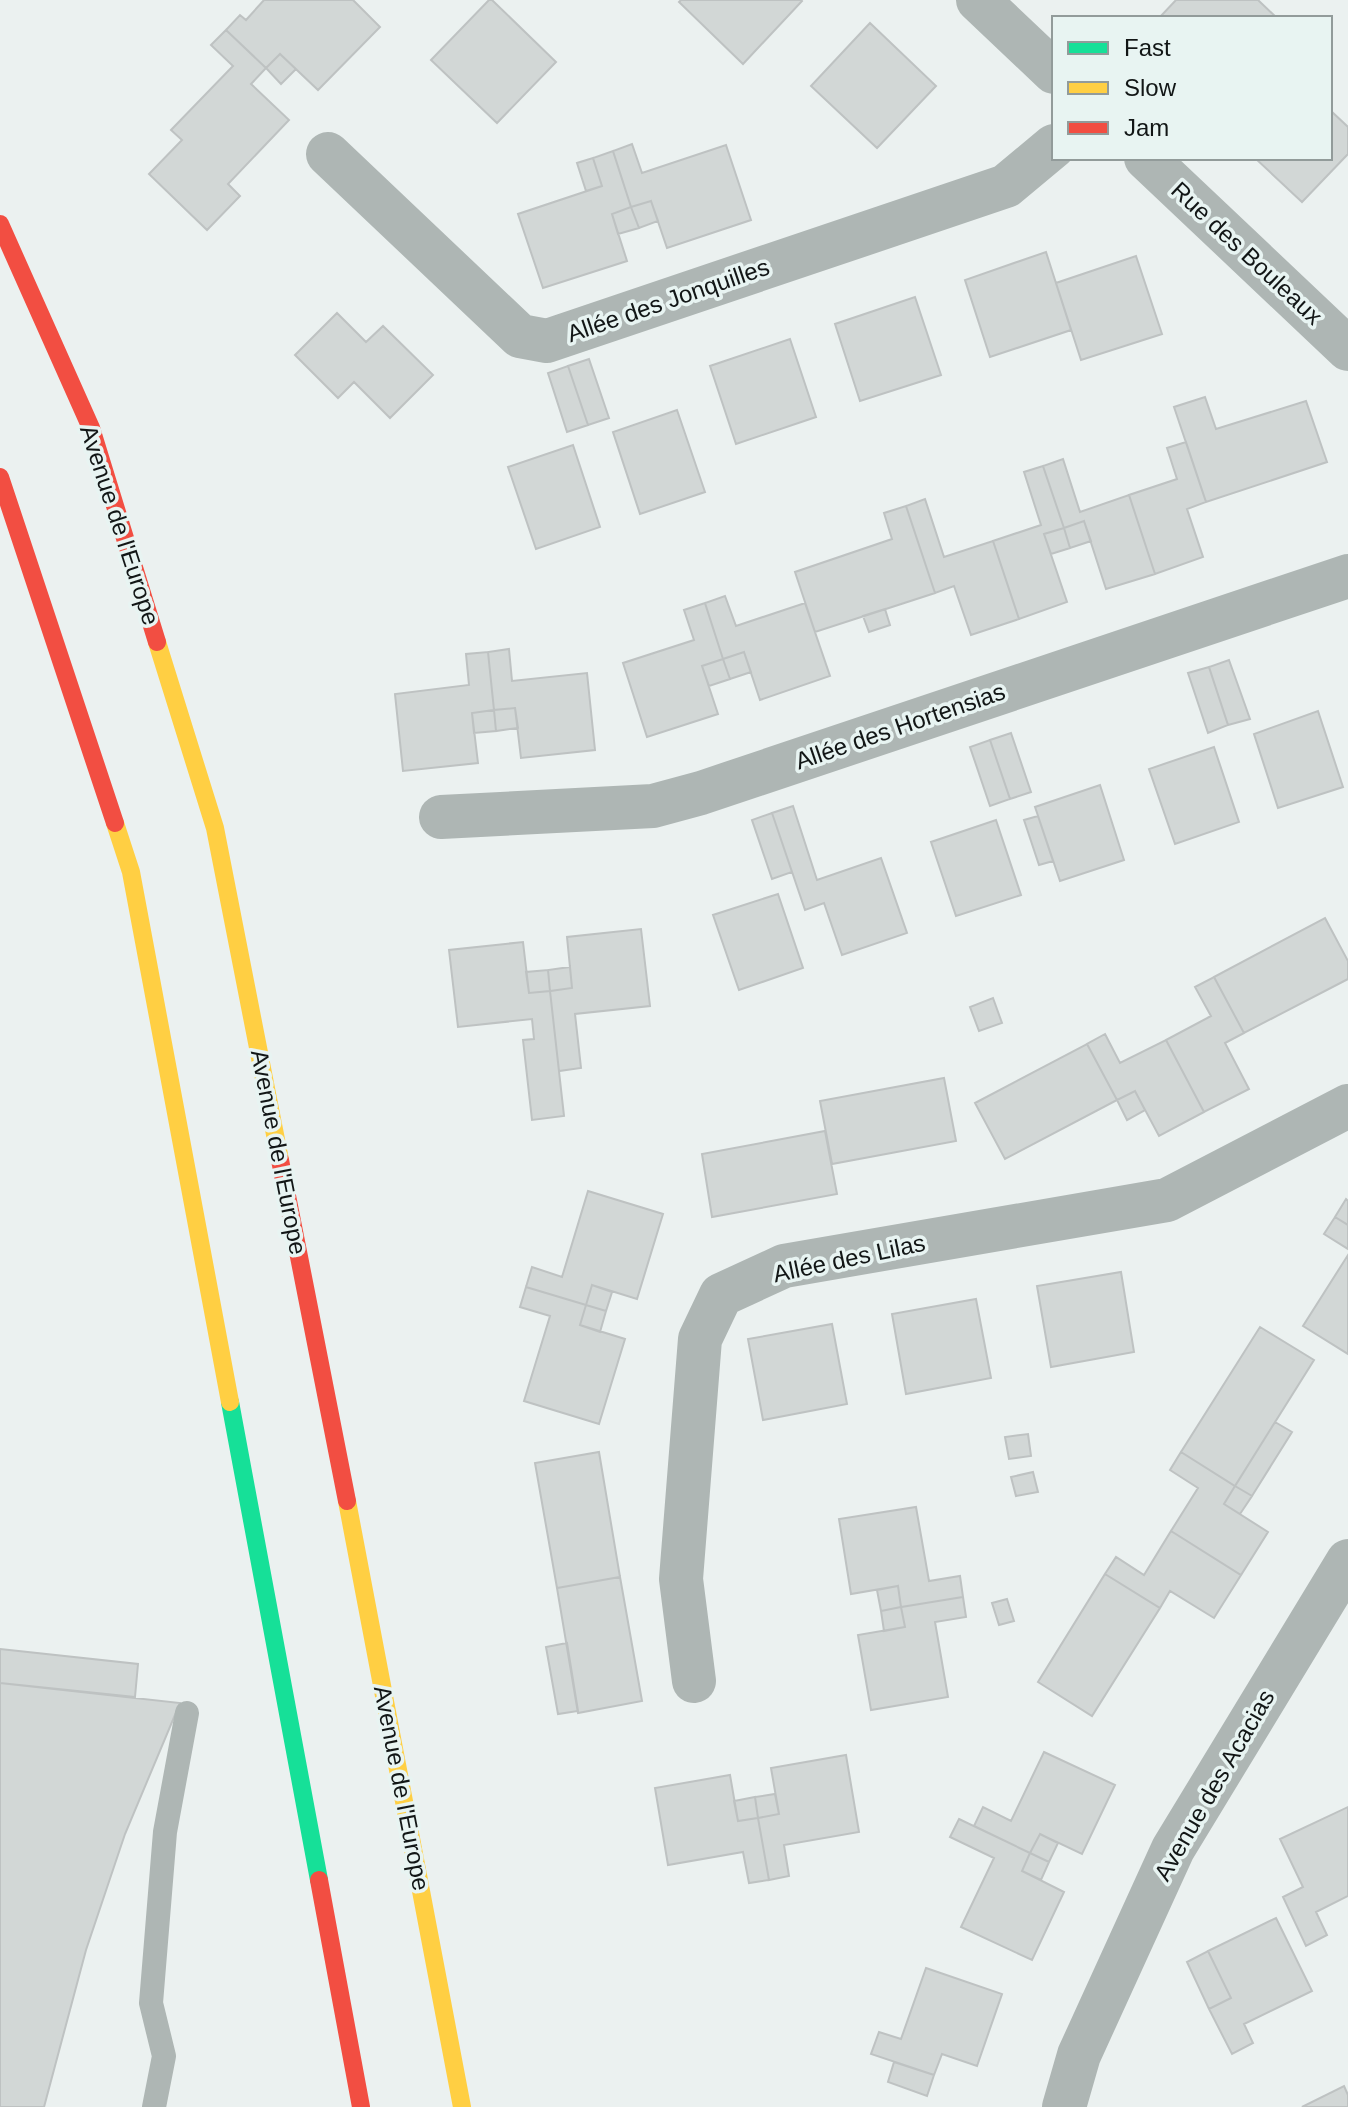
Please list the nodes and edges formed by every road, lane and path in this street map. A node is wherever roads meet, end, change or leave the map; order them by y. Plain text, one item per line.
1 (978, 0) edge
2 (1052, 70) edge
3 (1052, 148) edge
4 (328, 154) dead end
5 (1148, 160) edge
6 (0, 224) edge
7 (1348, 349) edge
8 (0, 477) edge
9 (1348, 576) edge
10 (441, 817) dead end
11 (1348, 1106) edge
12 (1348, 1561) edge
13 (694, 1681) dead end
14 (187, 1713) dead end
15 (154, 2107) edge
16 (361, 2107) edge
17 (462, 2107) edge
18 (1064, 2107) edge

1 - 2 street
3 - 4 street, Allée des Jonquilles
5 - 7 street, Rue des Bouleaux
6 - 17 main road, Avenue de l'Europe
8 - 16 main road
9 - 10 street, Allée des Hortensias
11 - 13 street, Allée des Lilas
12 - 18 street, Avenue des Acacias
14 - 15 lane

